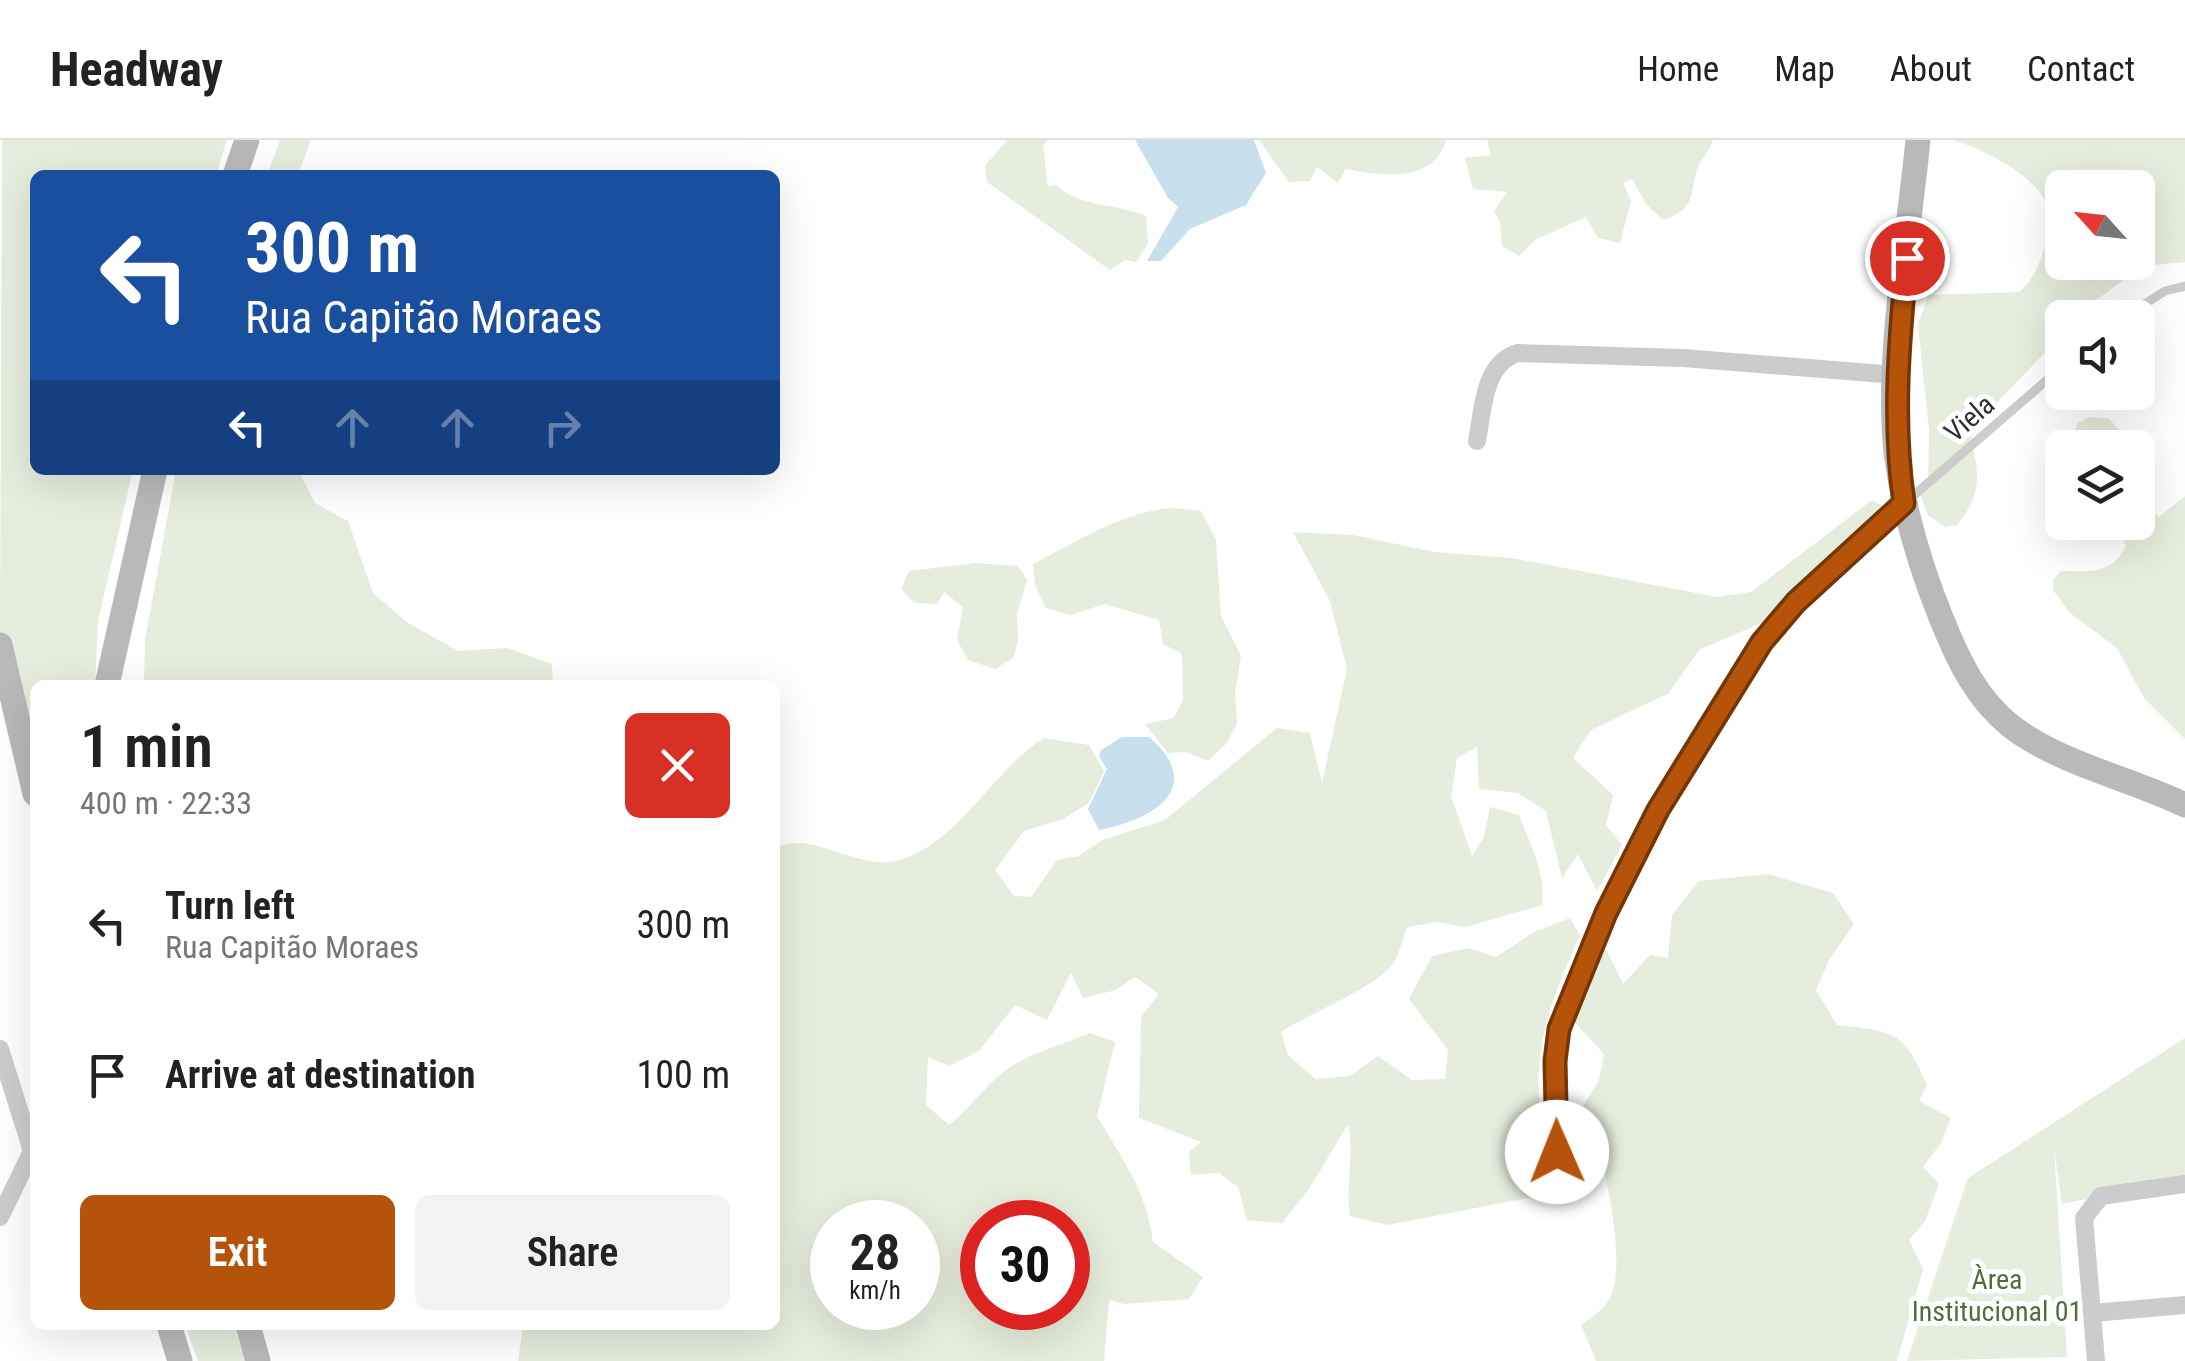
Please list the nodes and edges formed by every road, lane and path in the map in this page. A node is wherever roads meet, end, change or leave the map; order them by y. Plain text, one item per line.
1 (247, 140) edge
2 (1918, 140) edge
3 (238, 170) edge
4 (2185, 286) edge
5 (2151, 300) edge
6 (1896, 375) junction
7 (2045, 382) edge
8 (1477, 441) dead end
9 (154, 475) edge
10 (1904, 503) junction
11 (0, 644) edge
12 (107, 680) edge
13 (30, 773) edge
14 (2185, 805) edge
15 (0, 1049) edge
16 (30, 1137) edge
17 (30, 1152) edge
18 (1557, 1152) dead end
19 (2185, 1184) edge
20 (0, 1216) edge
21 (2185, 1305) edge
22 (2092, 1313) junction
23 (170, 1330) edge
24 (249, 1330) edge
25 (180, 1361) edge
26 (258, 1361) edge
27 (2096, 1361) edge

1 - 3 street
2 - 6 street
4 - 5 lane
6 - 8 street
6 - 10 street
7 - 10 lane, Viela
9 - 12 street
10 - 14 street
10 - 18 street
11 - 13 street
15 - 16 street
17 - 20 street
19 - 22 street
21 - 22 street
22 - 27 street
23 - 25 street
24 - 26 street

